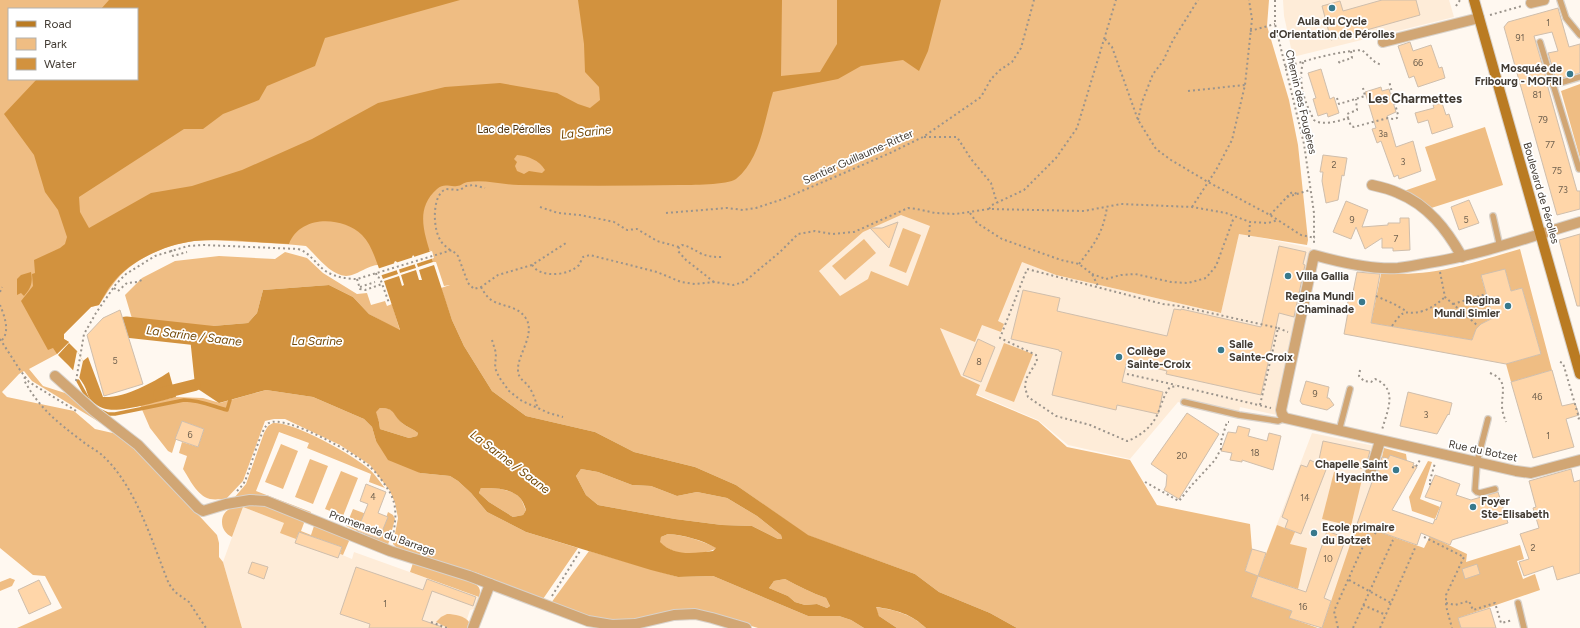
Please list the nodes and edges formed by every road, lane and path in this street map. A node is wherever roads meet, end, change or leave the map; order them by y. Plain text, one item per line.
1 (1034, 0) edge
2 (1116, 0) edge
3 (1198, 0) edge
4 (1249, 0) edge
5 (1275, 0) edge
6 (1460, 0) edge
7 (1474, 0) edge
8 (1544, 0) edge
9 (1560, 0) edge
10 (1531, 3) joint
11 (1456, 6) dead end
12 (1494, 14) dead end
13 (1479, 18) junction
14 (1275, 24) junction
15 (1250, 31) junction
16 (1580, 35) edge
17 (1105, 39) junction
18 (1383, 42) dead end
19 (1540, 42) dead end
20 (1350, 51) junction
21 (1303, 62) junction
22 (1340, 63) dead end
23 (1381, 65) dead end
24 (1285, 67) junction
25 (1580, 77) edge
26 (1389, 81) dead end
27 (1245, 85) junction
28 (1553, 85) junction
29 (1363, 88) dead end
30 (1188, 91) dead end
31 (1337, 98) dead end
32 (1356, 99) junction
33 (1348, 118) junction
34 (1138, 120) junction
35 (923, 137) junction
36 (1579, 169) dead end
37 (1208, 182) junction
38 (1372, 184) dead end
39 (485, 188) dead end
40 (1310, 190) junction
41 (997, 203) junction
42 (540, 207) dead end
43 (1107, 207) junction
44 (1192, 207) junction
45 (989, 209) junction
46 (970, 213) junction
47 (666, 214) dead end
48 (1270, 215) junction
49 (1234, 216) junction
50 (1492, 216) dead end
51 (1278, 220) junction
52 (1250, 222) junction
53 (1580, 222) edge
54 (1540, 234) junction
55 (1249, 237) dead end
56 (1315, 238) junction
57 (566, 243) dead end
58 (678, 247) junction
59 (1500, 247) junction
60 (171, 250) junction
61 (450, 250) junction
62 (187, 252) dead end
63 (1314, 255) junction
64 (724, 257) dead end
65 (1462, 257) junction
66 (1438, 262) junction
67 (1079, 264) junction
68 (532, 265) junction
69 (377, 273) junction
70 (1092, 274) junction
71 (357, 279) junction
72 (144, 280) dead end
73 (375, 282) dead end
74 (715, 282) junction
75 (382, 284) junction
76 (2, 287) dead end
77 (360, 287) junction
78 (481, 287) junction
79 (113, 288) junction
80 (1099, 288) junction
81 (0, 292) edge
82 (1486, 294) dead end
83 (1376, 296) dead end
84 (1445, 297) junction
85 (389, 303) dead end
86 (1453, 304) junction
87 (0, 305) edge
88 (1406, 312) junction
89 (1392, 326) dead end
90 (1478, 326) dead end
91 (1, 340) edge
92 (492, 340) dead end
93 (1560, 362) dead end
94 (1360, 370) dead end
95 (1490, 373) dead end
96 (1127, 374) dead end
97 (1580, 374) edge
98 (25, 376) junction
99 (55, 376) dead end
100 (76, 376) dead end
101 (1178, 386) dead end
102 (1350, 389) dead end
103 (1184, 402) dead end
104 (1260, 405) dead end
105 (537, 407) junction
106 (78, 412) dead end
107 (1247, 416) junction
108 (563, 417) dead end
109 (1285, 418) junction
110 (1488, 419) dead end
111 (1578, 420) dead end
112 (1506, 422) dead end
113 (1150, 424) dead end
114 (1339, 431) junction
115 (1380, 440) junction
116 (1420, 458) dead end
117 (1580, 460) edge
118 (1477, 462) junction
119 (1412, 467) dead end
120 (1434, 467) dead end
121 (1369, 477) dead end
122 (1145, 482) dead end
123 (1432, 484) dead end
124 (1495, 489) dead end
125 (226, 504) junction
126 (1357, 527) dead end
127 (1370, 531) junction
128 (1377, 534) dead end
129 (1424, 537) dead end
130 (1393, 540) dead end
131 (1415, 548) dead end
132 (390, 551) junction
133 (580, 551) dead end
134 (1349, 580) junction
135 (490, 584) junction
136 (1369, 591) junction
137 (1391, 603) junction
138 (1446, 603) junction
139 (1518, 603) dead end
140 (546, 605) junction
141 (1364, 605) junction
142 (1386, 615) junction
143 (1522, 618) junction
144 (431, 622) dead end
145 (206, 628) edge
146 (447, 628) edge
147 (473, 628) edge
148 (746, 628) edge
149 (1338, 628) edge
150 (1353, 628) edge
151 (1380, 628) edge
152 (1452, 628) edge
153 (1524, 628) edge

1 - 35 path, Sentier Guillaume-Ritter
2 - 17 path
3 - 34 path
4 - 15 path
5 - 14 path, Chemin des Fougères
6 - 11 path
7 - 13 main road, Boulevard de Pérolles
8 - 10 street
9 - 16 lane
10 - 12 path
13 - 18 street
13 - 54 main road, Boulevard de Pérolles
14 - 15 path
14 - 24 path, Chemin des Fougères
15 - 27 path
17 - 34 path
17 - 41 path
19 - 28 lane
20 - 21 path
20 - 22 path
20 - 23 path
21 - 24 path
21 - 33 path
24 - 40 path, Chemin des Fougères
25 - 28 lane
26 - 33 path
27 - 30 path
27 - 37 path
28 - 36 lane
29 - 32 path
31 - 32 path
32 - 33 path
34 - 37 path
35 - 41 path
35 - 47 path, Sentier Guillaume-Ritter
37 - 44 path
37 - 48 path
38 - 65 street
39 - 61 path
40 - 48 path
40 - 56 path, Chemin des Fougères
41 - 45 path
42 - 58 path
43 - 44 path
43 - 45 path
43 - 67 path
44 - 49 path
45 - 46 path
46 - 67 path
46 - 74 path
48 - 51 path
49 - 52 path
49 - 70 path
50 - 59 lane
51 - 52 path
51 - 56 path
52 - 55 path
53 - 54 street
54 - 59 street
54 - 97 main road, Boulevard de Pérolles
56 - 63 path, Chemin des Fougères
57 - 68 path
58 - 64 path
58 - 74 path
59 - 65 street
60 - 62 path
60 - 71 path
60 - 79 path
61 - 69 path
61 - 78 path
63 - 66 street
63 - 109 street
65 - 66 street
66 - 84 path
67 - 70 path
68 - 74 path
68 - 78 path
69 - 71 path
69 - 75 path
70 - 80 path
71 - 77 path
72 - 79 path
73 - 77 path
75 - 77 path
75 - 85 path
76 - 81 path
78 - 105 path
79 - 100 path
80 - 104 path
80 - 113 path
82 - 86 path
83 - 88 path
84 - 86 path
84 - 88 path
86 - 90 path
87 - 91 path
88 - 89 path
91 - 98 path
92 - 105 path
93 - 111 path
94 - 115 path
95 - 112 path
96 - 101 path
98 - 106 path
98 - 145 path
99 - 125 street, Promenade du Barrage
102 - 114 lane
103 - 107 lane
105 - 108 path
107 - 109 lane
107 - 122 path
109 - 114 street, Rue du Botzet
110 - 118 lane
114 - 115 street, Rue du Botzet
115 - 118 street, Rue du Botzet
115 - 121 street
116 - 119 path
117 - 118 street, Rue du Botzet
118 - 124 lane
120 - 123 path
125 - 132 street, Promenade du Barrage
125 - 132 path
126 - 127 path
127 - 128 path
127 - 134 path
129 - 138 path
130 - 136 path
131 - 137 path
132 - 135 street, Promenade du Barrage
133 - 140 path
134 - 136 path
134 - 149 path
135 - 140 street, Promenade du Barrage
135 - 147 street
136 - 137 path
136 - 141 path
137 - 142 path
138 - 143 path
138 - 152 path
139 - 143 lane
140 - 148 street, Promenade du Barrage
141 - 142 path
141 - 150 path
142 - 151 path
143 - 153 lane
144 - 146 path

